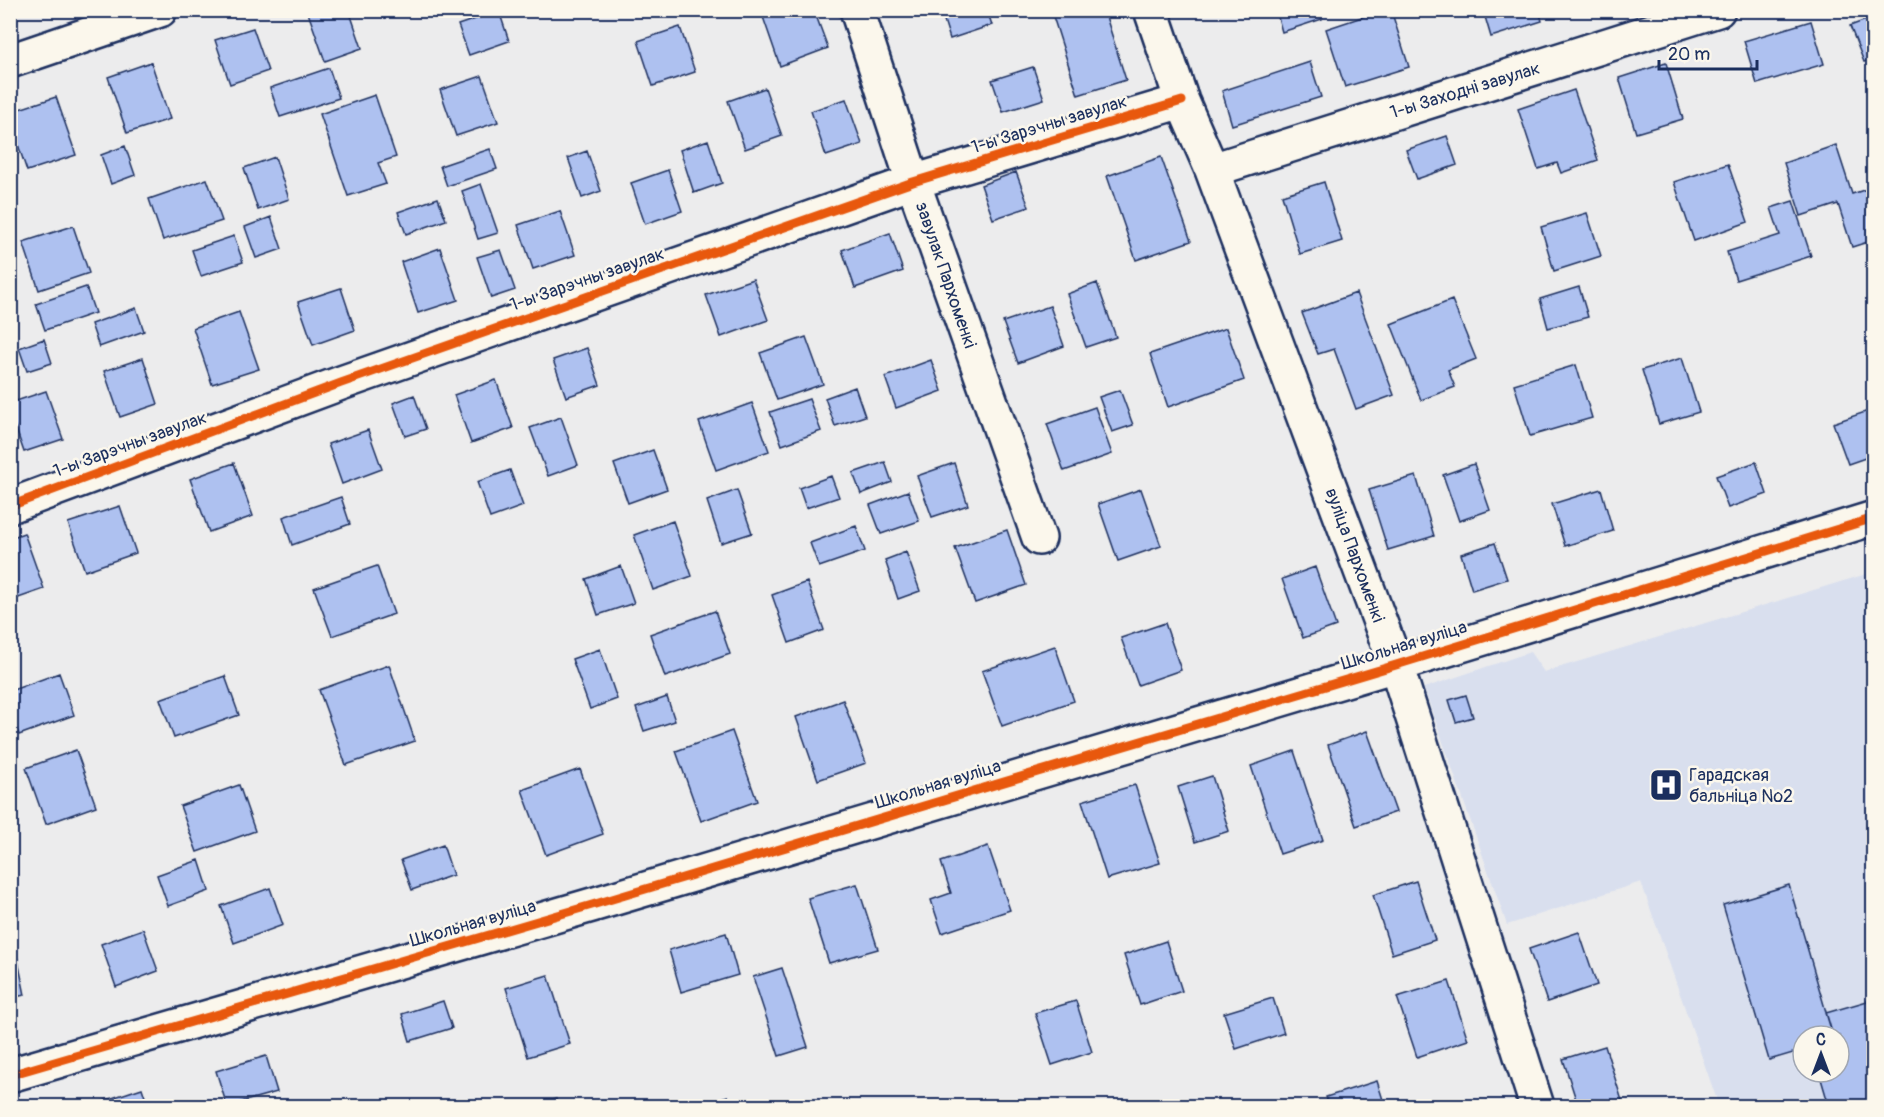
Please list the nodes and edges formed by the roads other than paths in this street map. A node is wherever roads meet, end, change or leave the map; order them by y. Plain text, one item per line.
1 (160, 10) edge
2 (857, 10) edge
3 (1151, 10) edge
4 (1718, 10) edge
5 (10, 61) edge
6 (1182, 101) junction
7 (1212, 170) junction
8 (914, 182) junction
9 (10, 506) edge
10 (1874, 518) edge
11 (1039, 537) dead end
12 (1396, 665) junction
13 (10, 1075) edge
14 (1537, 1107) edge

1 - 5 street
2 - 8 street, завулак Пархоменкі
3 - 6 street, вуліца Пархоменкі
4 - 7 street, 1-ы Заходні завулак
6 - 7 street, вуліца Пархоменкі
6 - 8 street, 1-ы Зарэчны завулак
7 - 12 street, вуліца Пархоменкі
8 - 9 street, 1-ы Зарэчны завулак
8 - 11 street, завулак Пархоменкі
10 - 12 street, Школьная вуліца
12 - 13 street, Школьная вуліца
12 - 14 street, вуліца Пархоменкі

